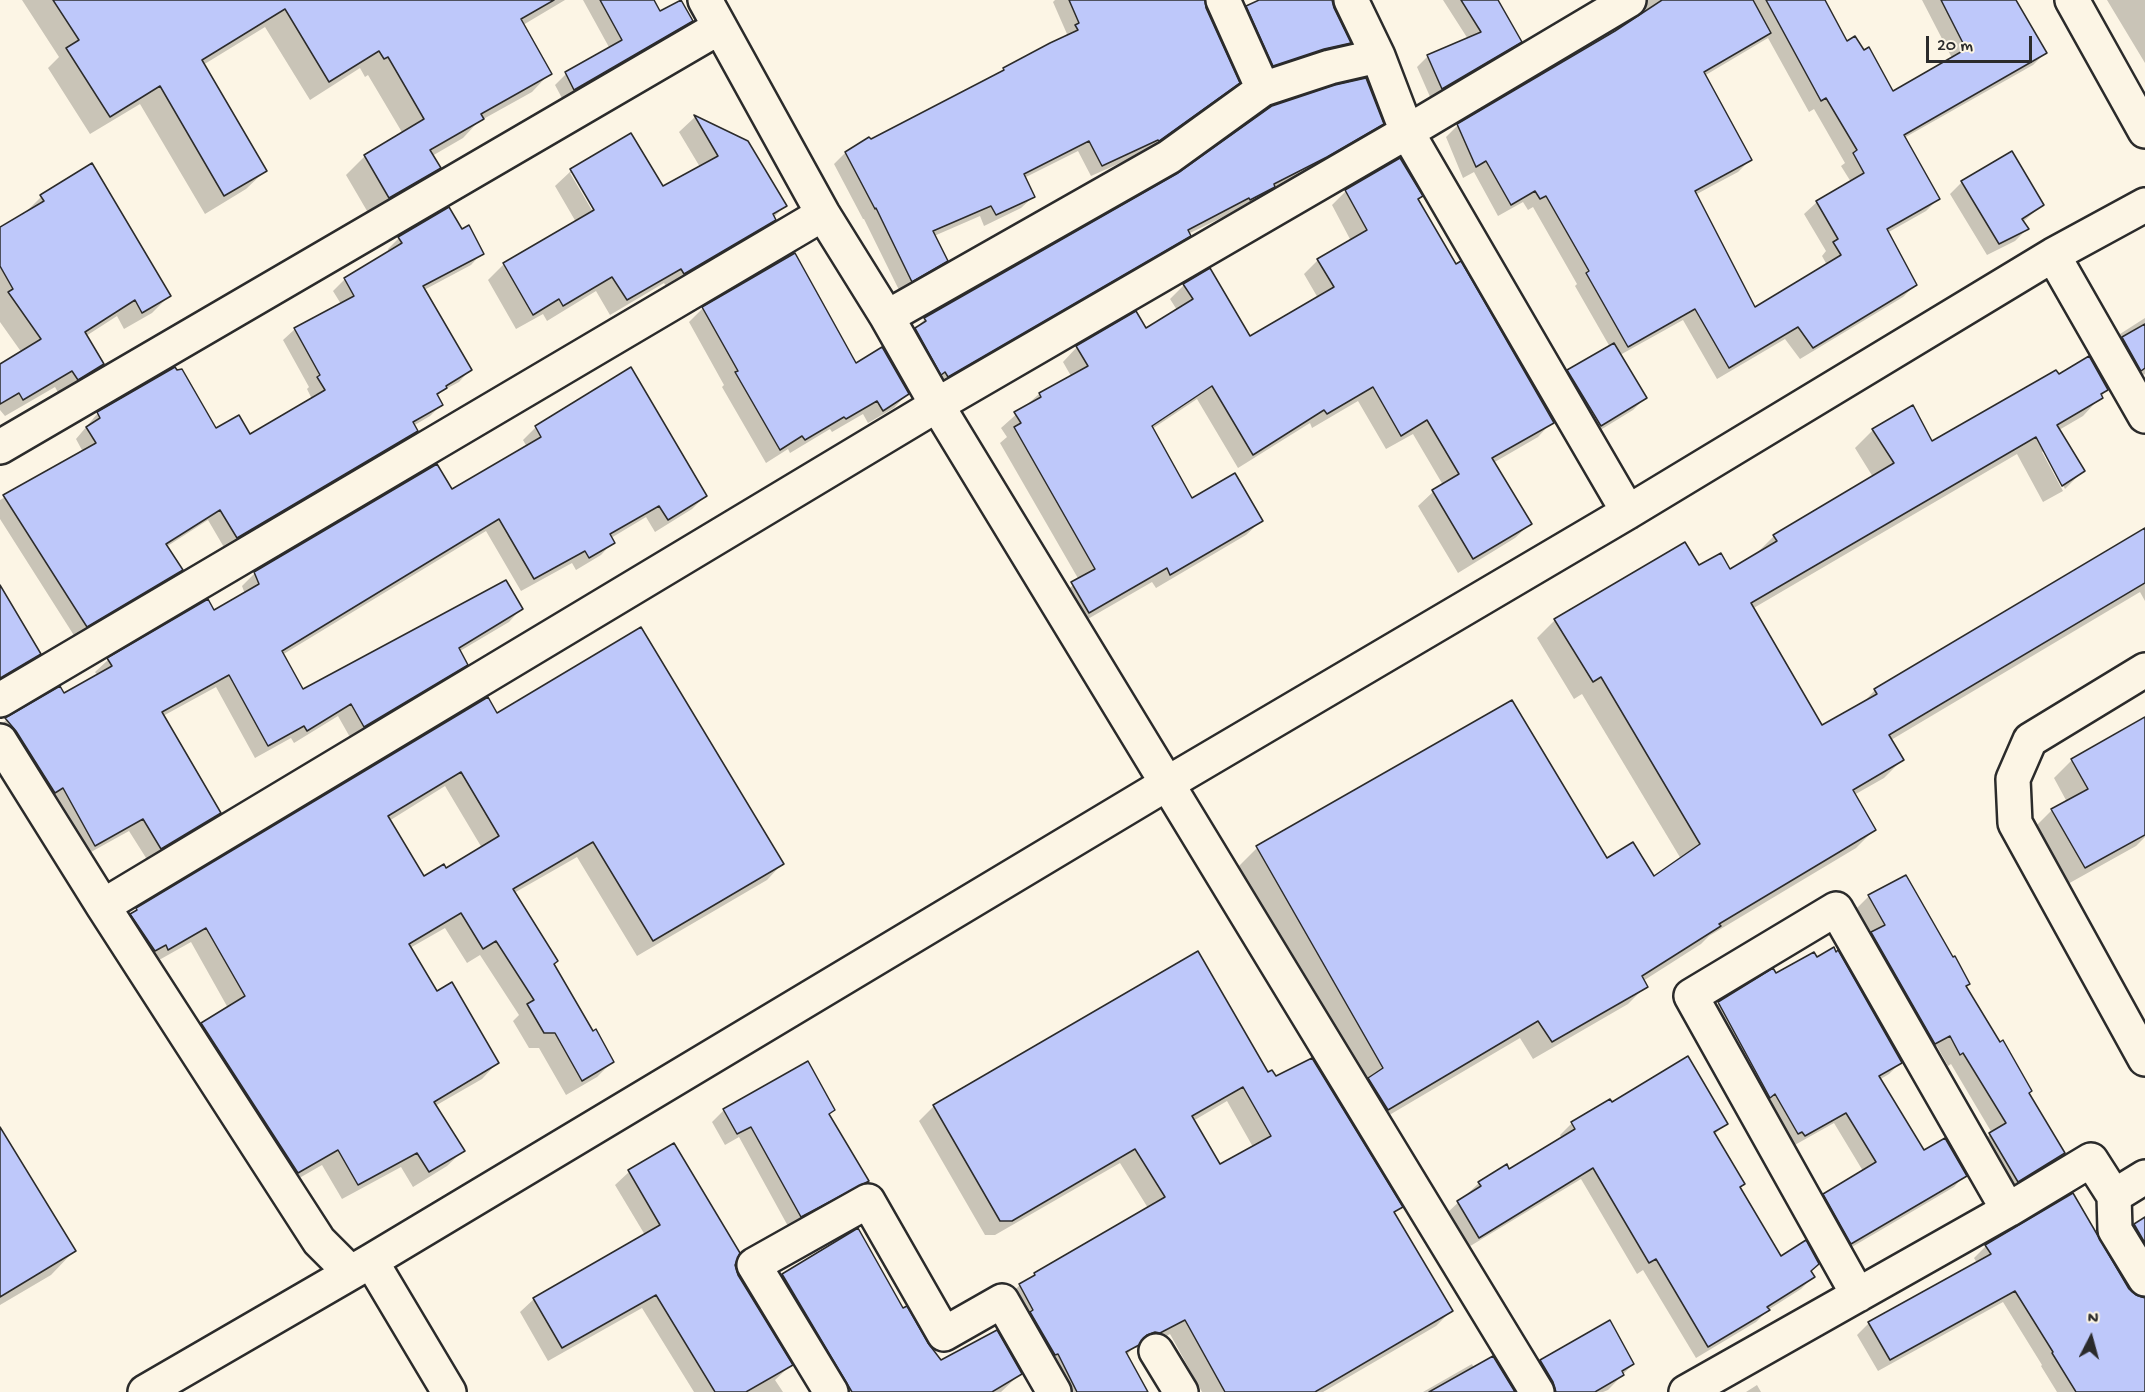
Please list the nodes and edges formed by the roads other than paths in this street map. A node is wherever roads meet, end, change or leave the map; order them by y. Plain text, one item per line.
1 (1223, 0) edge
2 (1351, 0) edge
3 (1629, 0) edge
4 (2072, 0) edge
5 (712, 14) edge
6 (1378, 56) junction
7 (1263, 89) junction
8 (2145, 131) edge
9 (1407, 132) junction
10 (2145, 205) edge
11 (823, 214) junction
12 (2053, 255) junction
13 (887, 317) junction
14 (937, 405) junction
15 (2145, 416) edge
16 (0, 447) edge
17 (1628, 512) junction
18 (2145, 670) edge
19 (0, 700) edge
20 (0, 741) edge
21 (1168, 783) junction
22 (103, 906) junction
23 (2145, 1059) edge
24 (2145, 1177) edge
25 (2114, 1196) junction
26 (2008, 1210) junction
27 (361, 1266) junction
28 (2145, 1279) edge
29 (1858, 1295) junction
30 (1156, 1351) dead end
31 (145, 1392) edge
32 (449, 1392) edge
33 (831, 1392) edge
34 (1054, 1392) edge
35 (1181, 1392) edge
36 (1537, 1392) edge
37 (1686, 1392) edge

1 - 7 street
2 - 6 street
3 - 9 street
4 - 8 street
5 - 11 street
5 - 16 street
6 - 7 street
6 - 9 street
7 - 13 street
9 - 14 street
9 - 17 street
10 - 12 street
11 - 13 street
11 - 19 street
12 - 15 street
12 - 17 street
13 - 14 street
14 - 21 street
14 - 22 street
17 - 21 street
18 - 23 street
20 - 22 street
21 - 27 street
21 - 36 street
22 - 27 street
24 - 25 street
25 - 26 street
25 - 28 street
26 - 29 street
26 - 29 street
27 - 31 street
27 - 32 street
29 - 37 street
30 - 35 street
33 - 34 street

